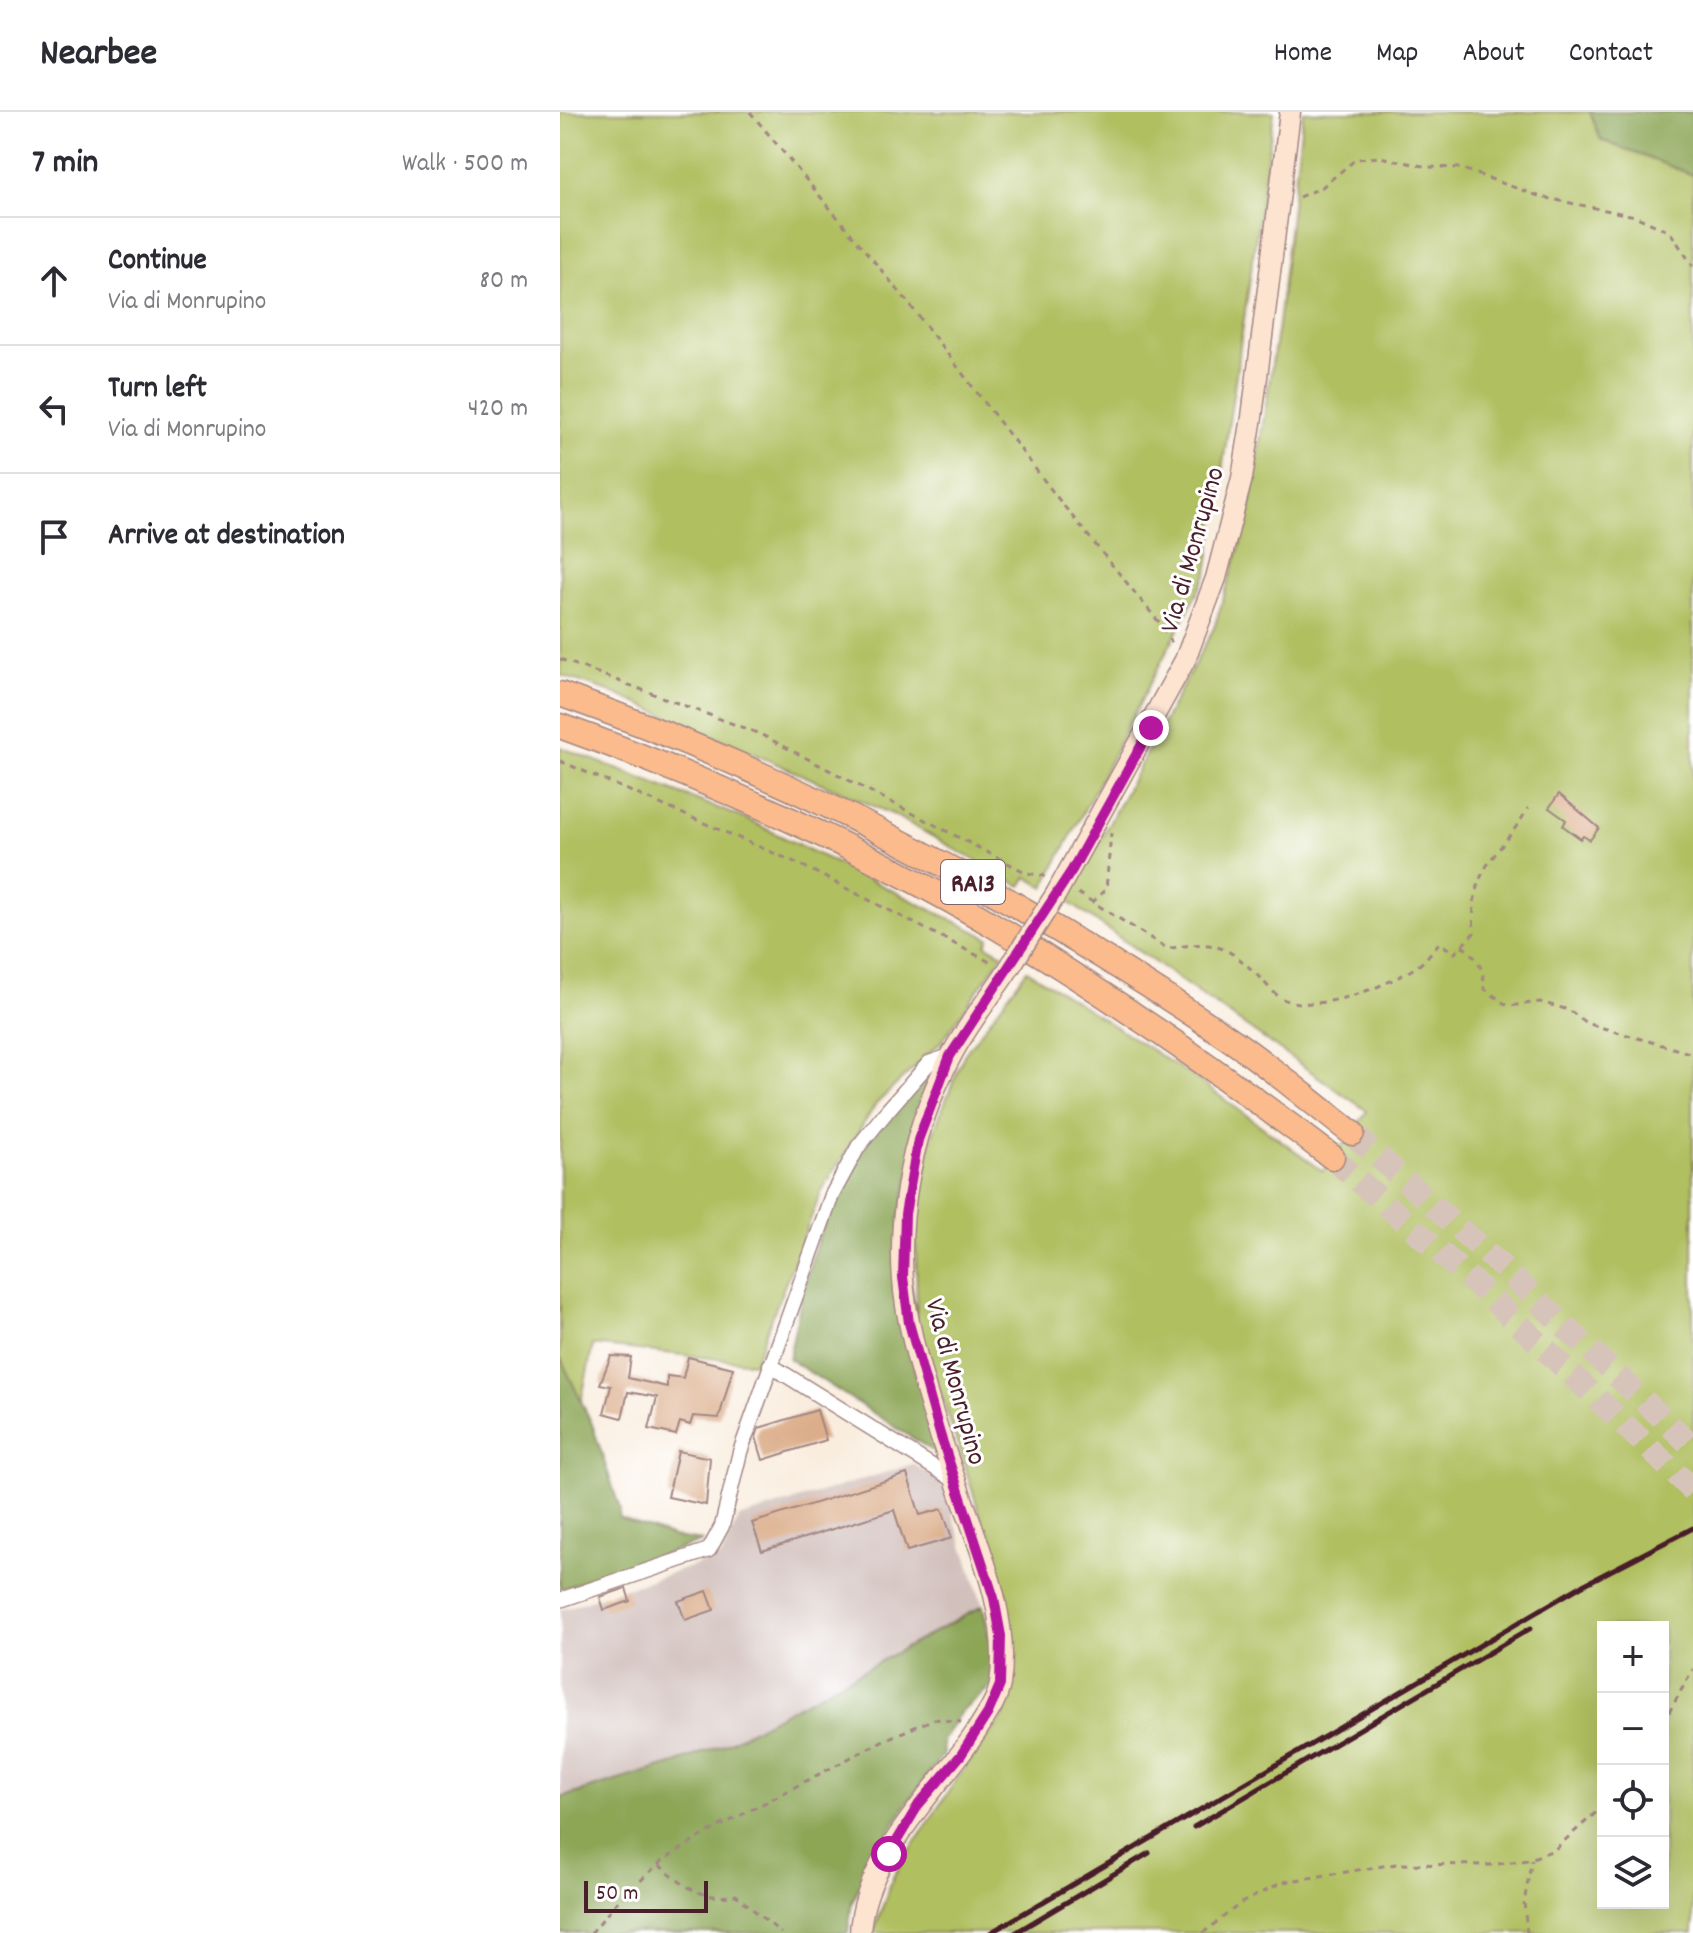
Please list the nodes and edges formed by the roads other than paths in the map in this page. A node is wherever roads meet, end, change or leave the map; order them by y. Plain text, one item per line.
1 (1290, 112) edge
2 (560, 694) edge
3 (560, 726) edge
4 (950, 1056) junction
5 (1352, 1133) tunnel mouth
6 (1332, 1157) tunnel mouth
7 (770, 1365) junction
8 (956, 1482) junction
9 (560, 1600) edge
10 (860, 1933) edge

1 - 4 main road, Via di Monrupino, bridge
2 - 5 highway, RA13
3 - 6 highway, RA13
4 - 7 street
4 - 8 main road, Via di Monrupino
7 - 8 street
7 - 9 street
8 - 10 main road, Via di Monrupino

